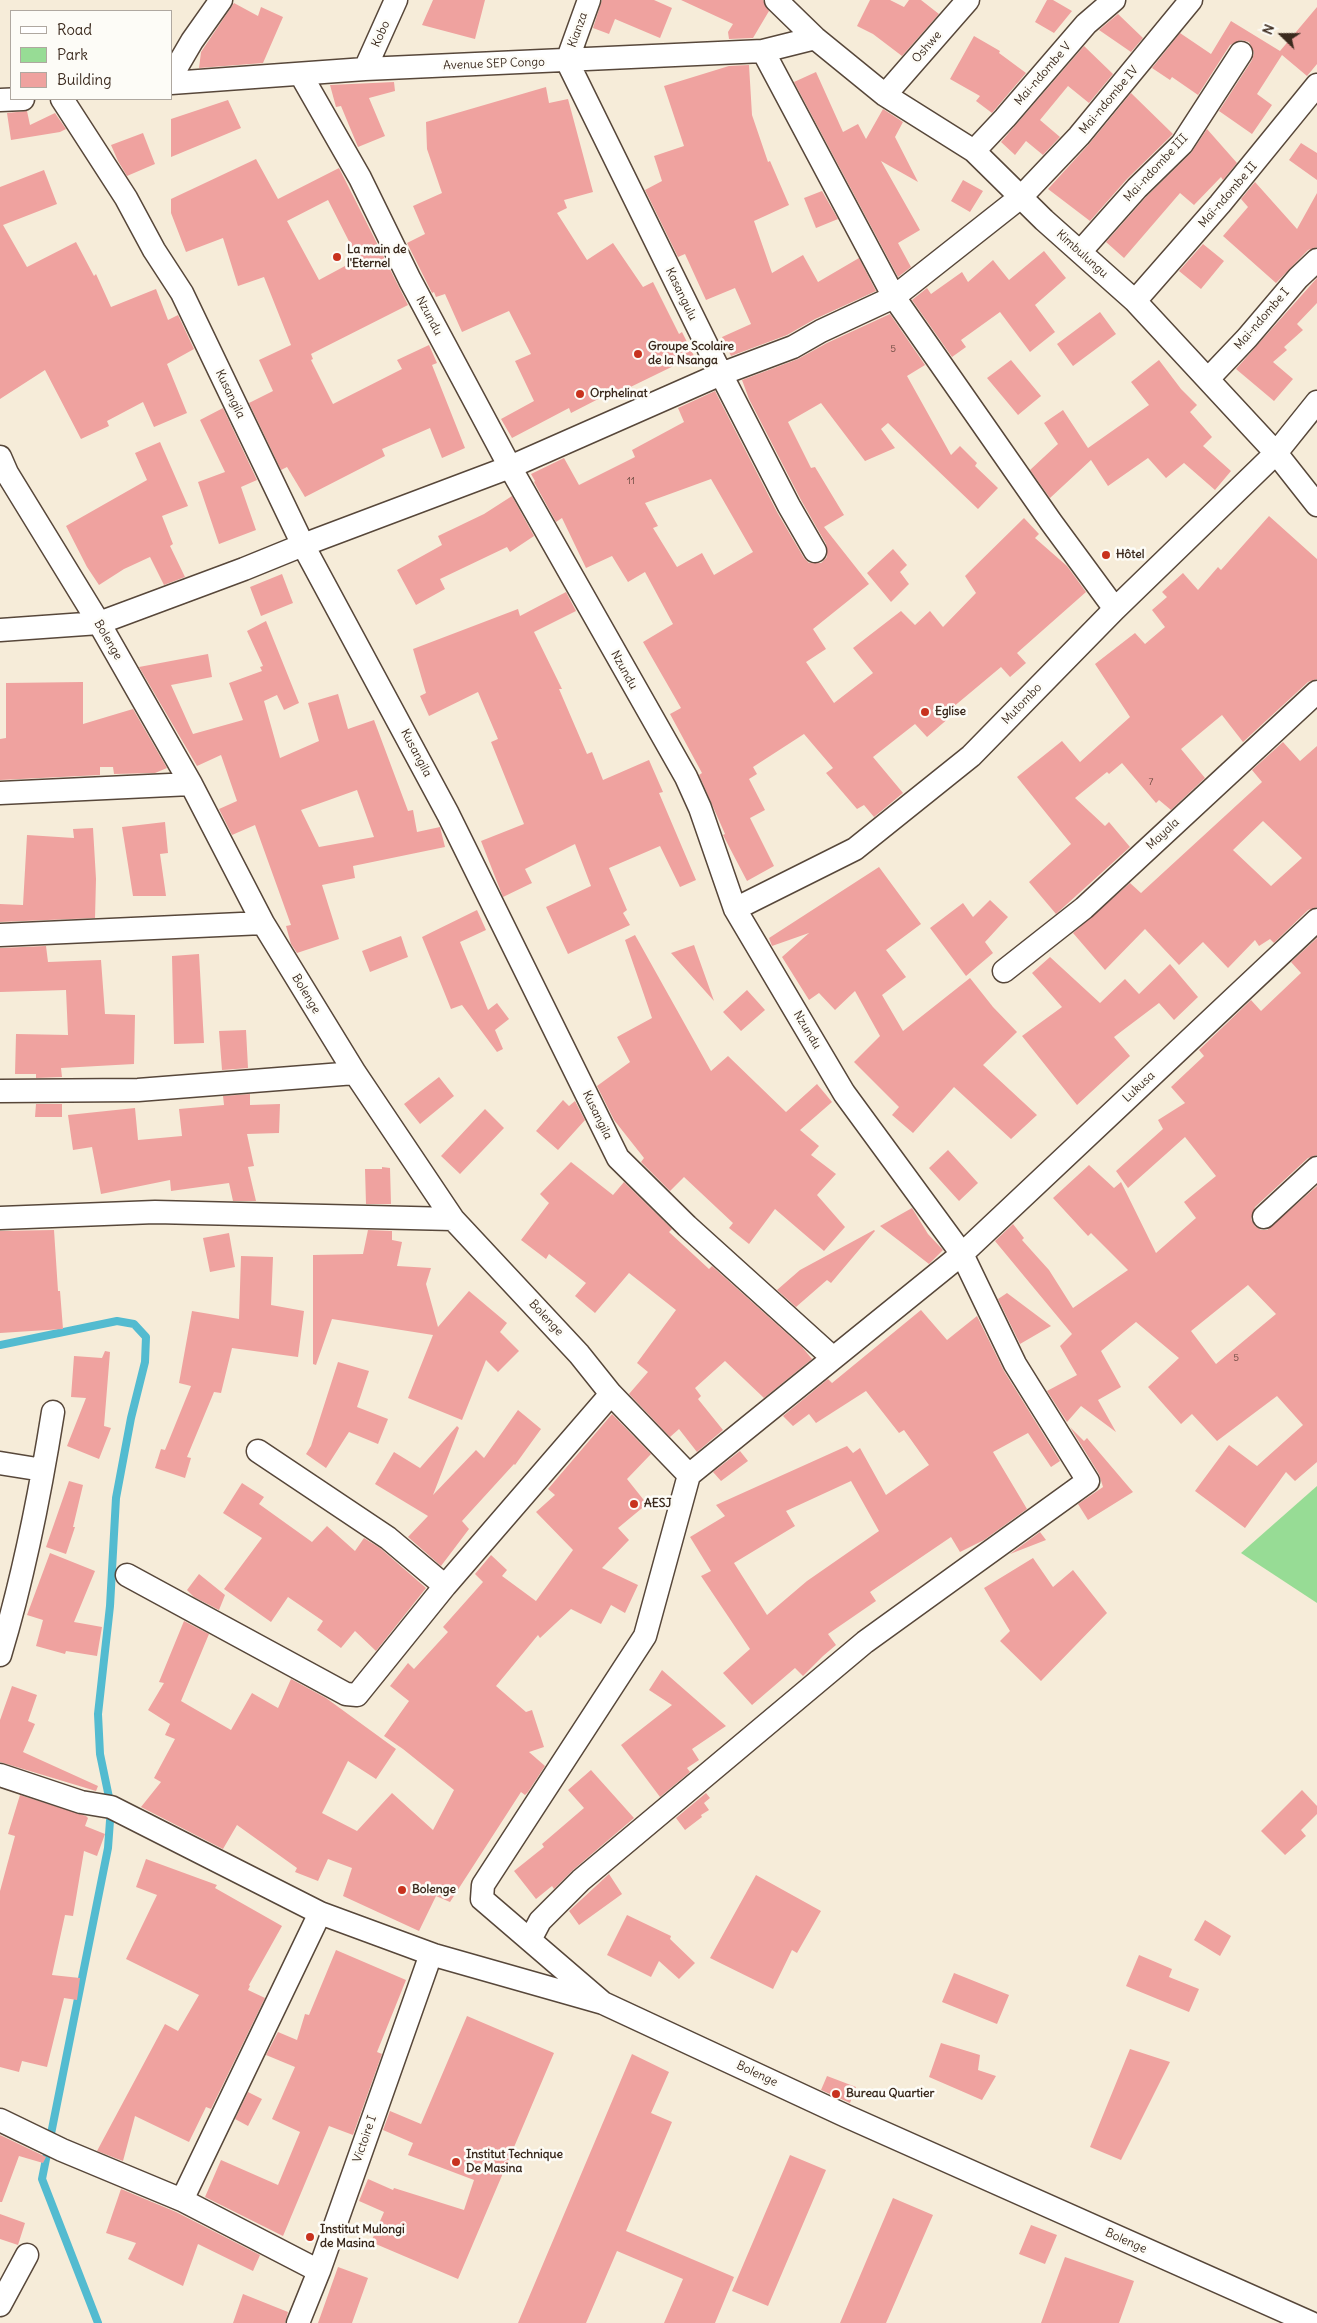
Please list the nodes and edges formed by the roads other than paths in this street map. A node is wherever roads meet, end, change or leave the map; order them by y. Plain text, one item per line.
1 (221, 0) edge
2 (396, 0) edge
3 (589, 0) edge
4 (776, 0) edge
5 (968, 0) edge
6 (1114, 0) edge
7 (1191, 0) edge
8 (815, 38) junction
9 (763, 51) junction
10 (1241, 54) dead end
11 (567, 61) junction
12 (365, 68) junction
13 (301, 75) junction
14 (172, 76) edge
15 (172, 83) edge
16 (1317, 86) edge
17 (885, 95) junction
18 (63, 100) edge
19 (974, 151) junction
20 (1022, 196) junction
21 (1080, 252) junction
22 (1317, 260) edge
23 (894, 297) junction
24 (1135, 301) junction
25 (721, 374) junction
26 (1208, 379) junction
27 (1317, 402) edge
28 (1276, 453) junction
29 (510, 467) junction
30 (2, 468) edge
31 (1317, 505) edge
32 (303, 545) junction
33 (815, 551) dead end
34 (1115, 609) junction
35 (99, 623) junction
36 (0, 630) edge
37 (1317, 692) edge
38 (191, 784) junction
39 (0, 793) edge
40 (735, 909) junction
41 (1317, 920) edge
42 (263, 923) junction
43 (0, 935) edge
44 (1004, 971) dead end
45 (355, 1074) junction
46 (0, 1091) edge
47 (1317, 1168) edge
48 (1264, 1217) dead end
49 (0, 1218) edge
50 (453, 1219) junction
51 (962, 1254) junction
52 (832, 1357) junction
53 (612, 1394) junction
54 (53, 1412) dead end
55 (258, 1451) dead end
56 (0, 1464) edge
57 (44, 1470) junction
58 (690, 1475) junction
59 (127, 1575) dead end
60 (444, 1586) junction
61 (0, 1655) edge
62 (0, 1775) edge
63 (320, 1913) junction
64 (530, 1940) junction
65 (431, 1954) junction
66 (603, 2002) junction
67 (0, 2120) edge
68 (182, 2200) junction
69 (27, 2255) dead end
70 (319, 2271) junction
71 (0, 2305) edge
72 (298, 2323) edge
73 (1311, 2323) edge

1 - 14 street
2 - 12 street, Kobo
3 - 11 street, Kianza
4 - 8 street, Kimbulungu
5 - 17 street, Oshwe
6 - 19 street, Mai-ndombe V
7 - 20 street, Mai-ndombe IV
8 - 9 street, Avenue SEP Congo
8 - 17 street, Kimbulungu
9 - 11 street, Avenue SEP Congo
9 - 23 street
10 - 21 street, Mai-ndombe III
11 - 12 street, Avenue SEP Congo
11 - 25 street, Kasangulu
12 - 13 street, Avenue SEP Congo
13 - 15 street, Avenue SEP Congo
13 - 29 street, Nzundu
16 - 24 street, Maï-ndombe II
17 - 19 street, Kimbulungu
18 - 32 street, Kusangila
19 - 20 street, Kimbulungu
20 - 21 street, Kimbulungu
20 - 23 street, Mai-ndombe IV
21 - 24 street, Kimbulungu
22 - 26 street, Mai-ndombe I
23 - 25 street, Mai-ndombe IV
23 - 34 street
24 - 26 street, Kimbulungu
25 - 29 street, Mai-ndombe IV
25 - 33 street, Kasangulu
26 - 28 street, Kimbulungu
27 - 28 street, Mutombo
28 - 31 street, Kimbulungu
28 - 34 street, Mutombo
29 - 32 street, Mai-ndombe IV
29 - 40 street, Nzundu
30 - 35 street, Bolenge
32 - 35 street, Mai-ndombe IV
32 - 52 street, Kusangila
34 - 40 street, Mutombo
35 - 36 street, Mai-ndombe IV
35 - 38 street, Bolenge
37 - 44 street, Mayala
38 - 39 street
38 - 42 street, Bolenge
40 - 51 street, Nzundu
41 - 51 street, Lukusa
42 - 43 street
42 - 45 street, Bolenge
45 - 46 street
45 - 50 street, Bolenge
47 - 48 street
49 - 50 street
50 - 53 street, Bolenge
51 - 52 street, Lukusa
51 - 64 street, Nzundu
52 - 58 street, Lukusa
53 - 58 street, Bolenge
53 - 60 street
54 - 57 street
55 - 60 street
56 - 57 street
57 - 61 street
58 - 64 street
59 - 60 street
62 - 63 street, Bolenge
63 - 65 street, Bolenge
63 - 68 street
64 - 66 street
65 - 66 street, Bolenge
65 - 70 street, Victoire I
66 - 73 street, Bolenge
67 - 68 street
68 - 70 street
69 - 71 street
70 - 72 street, Victoire I

